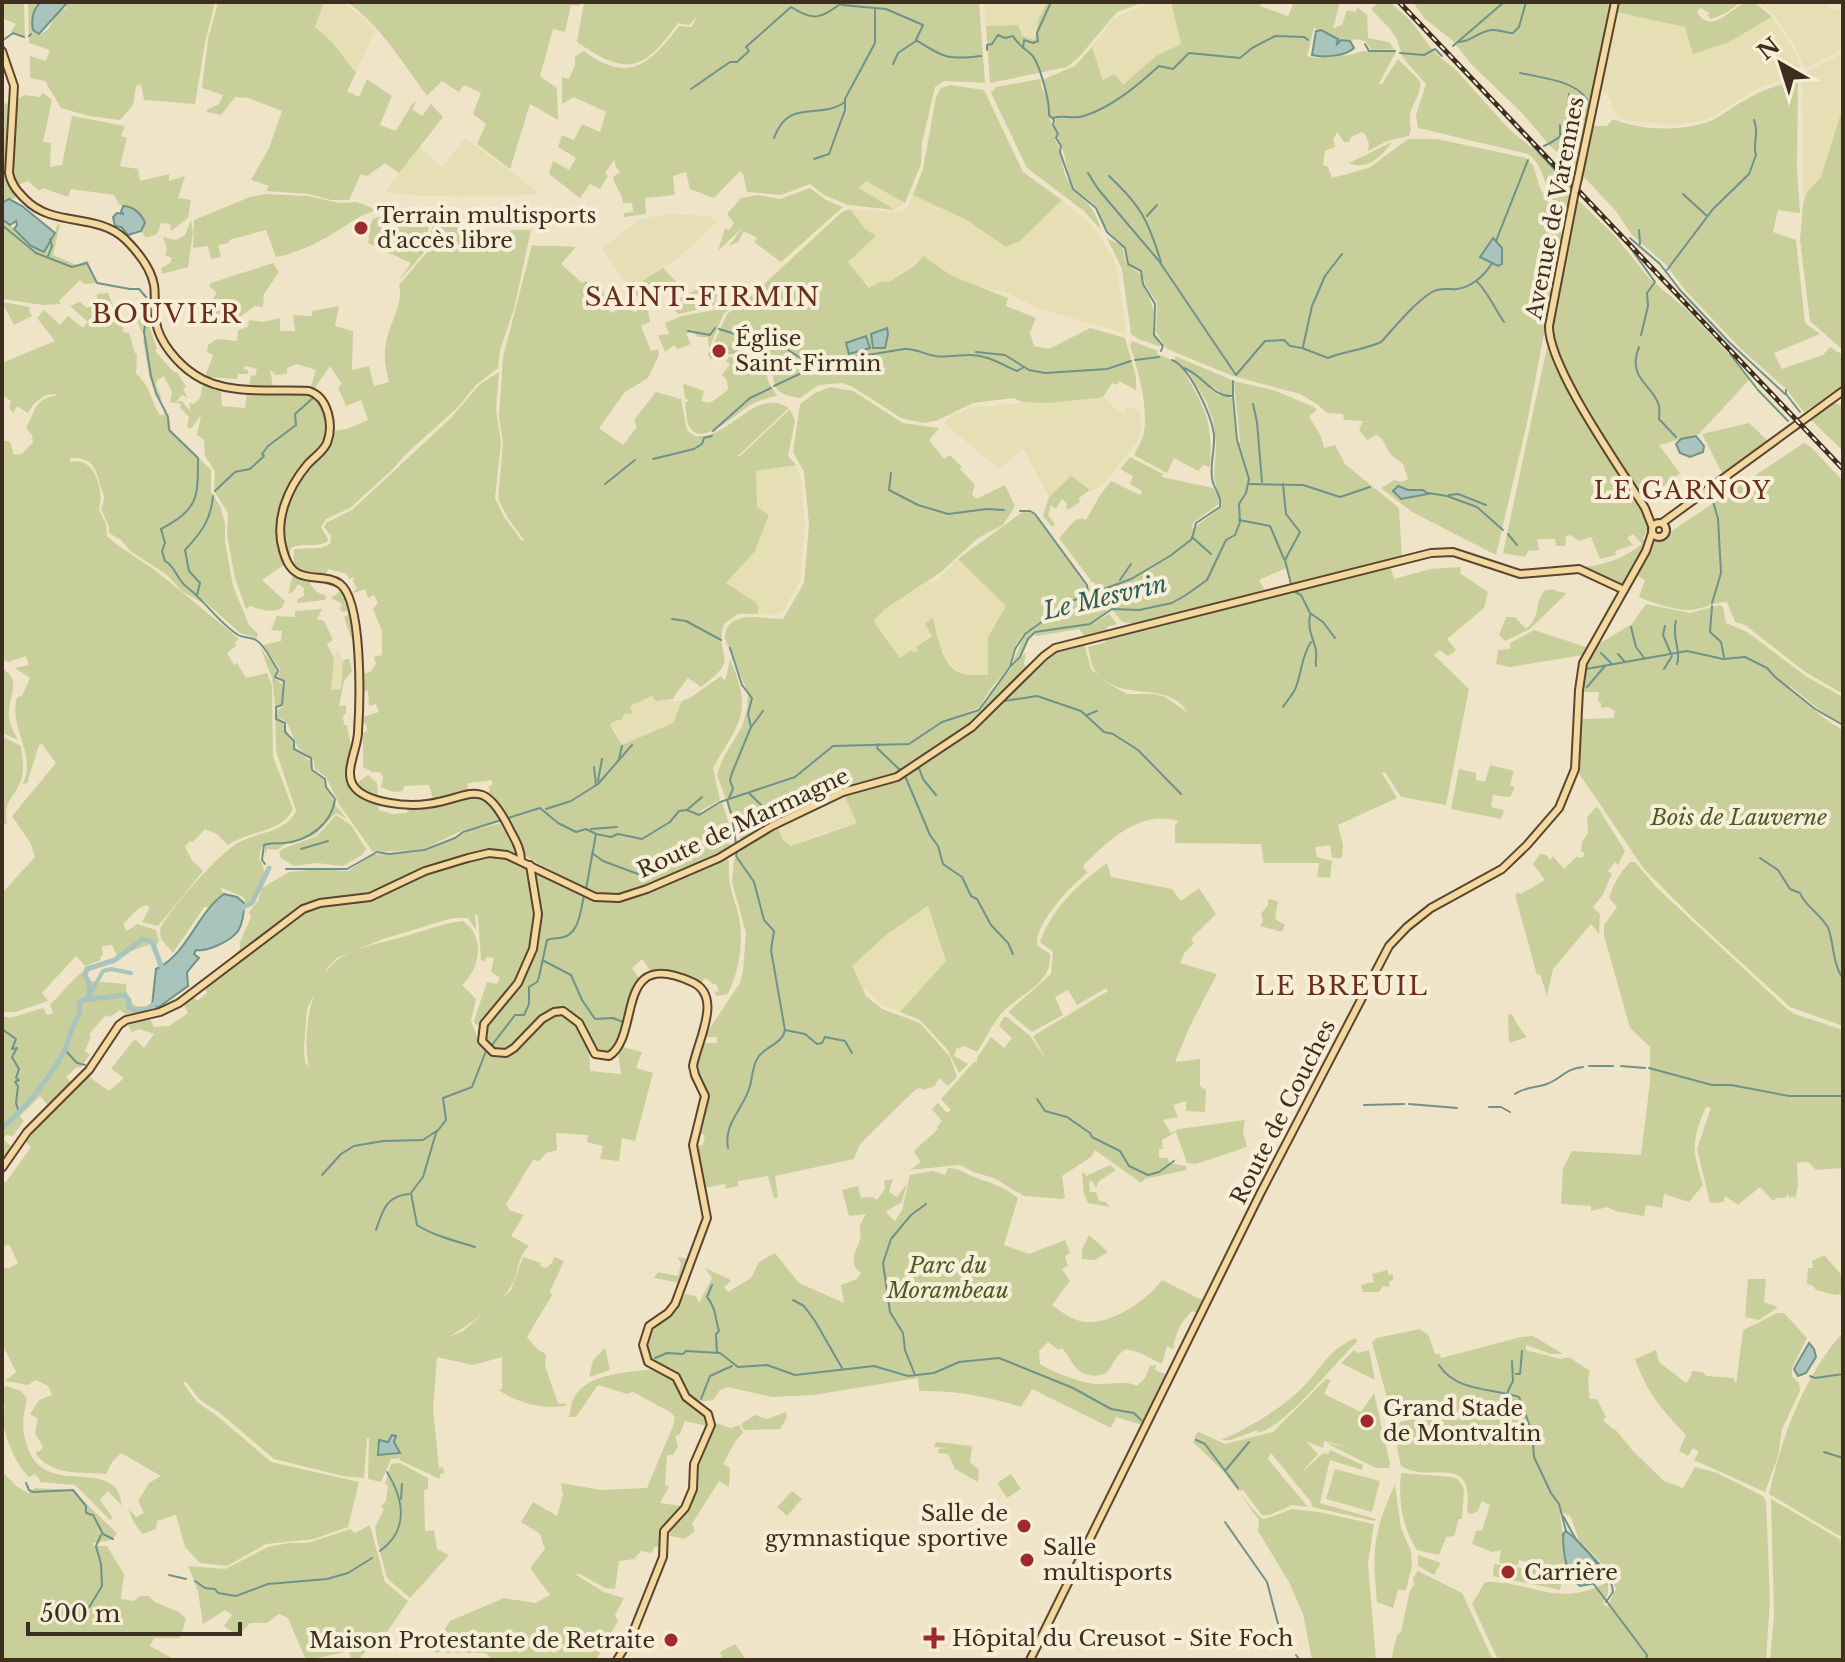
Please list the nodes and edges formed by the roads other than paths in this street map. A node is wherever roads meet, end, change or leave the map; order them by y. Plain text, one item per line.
1 (1615, 2) edge
2 (2, 51) edge
3 (1843, 391) edge
4 (1658, 528) junction
5 (1624, 590) junction
6 (521, 860) junction
7 (530, 865) junction
8 (2, 1168) edge
9 (617, 1660) edge
10 (1030, 1660) edge

1 - 4 main road, Avenue de Varennes, bridge
2 - 6 main road
3 - 4 main road, Route de Couches
4 - 5 main road, Route de Couches
5 - 7 main road, Route de Marmagne
5 - 10 main road, Route de Couches
6 - 7 main road, Route de Marmagne
6 - 8 main road, Route de Marmagne
7 - 9 main road

